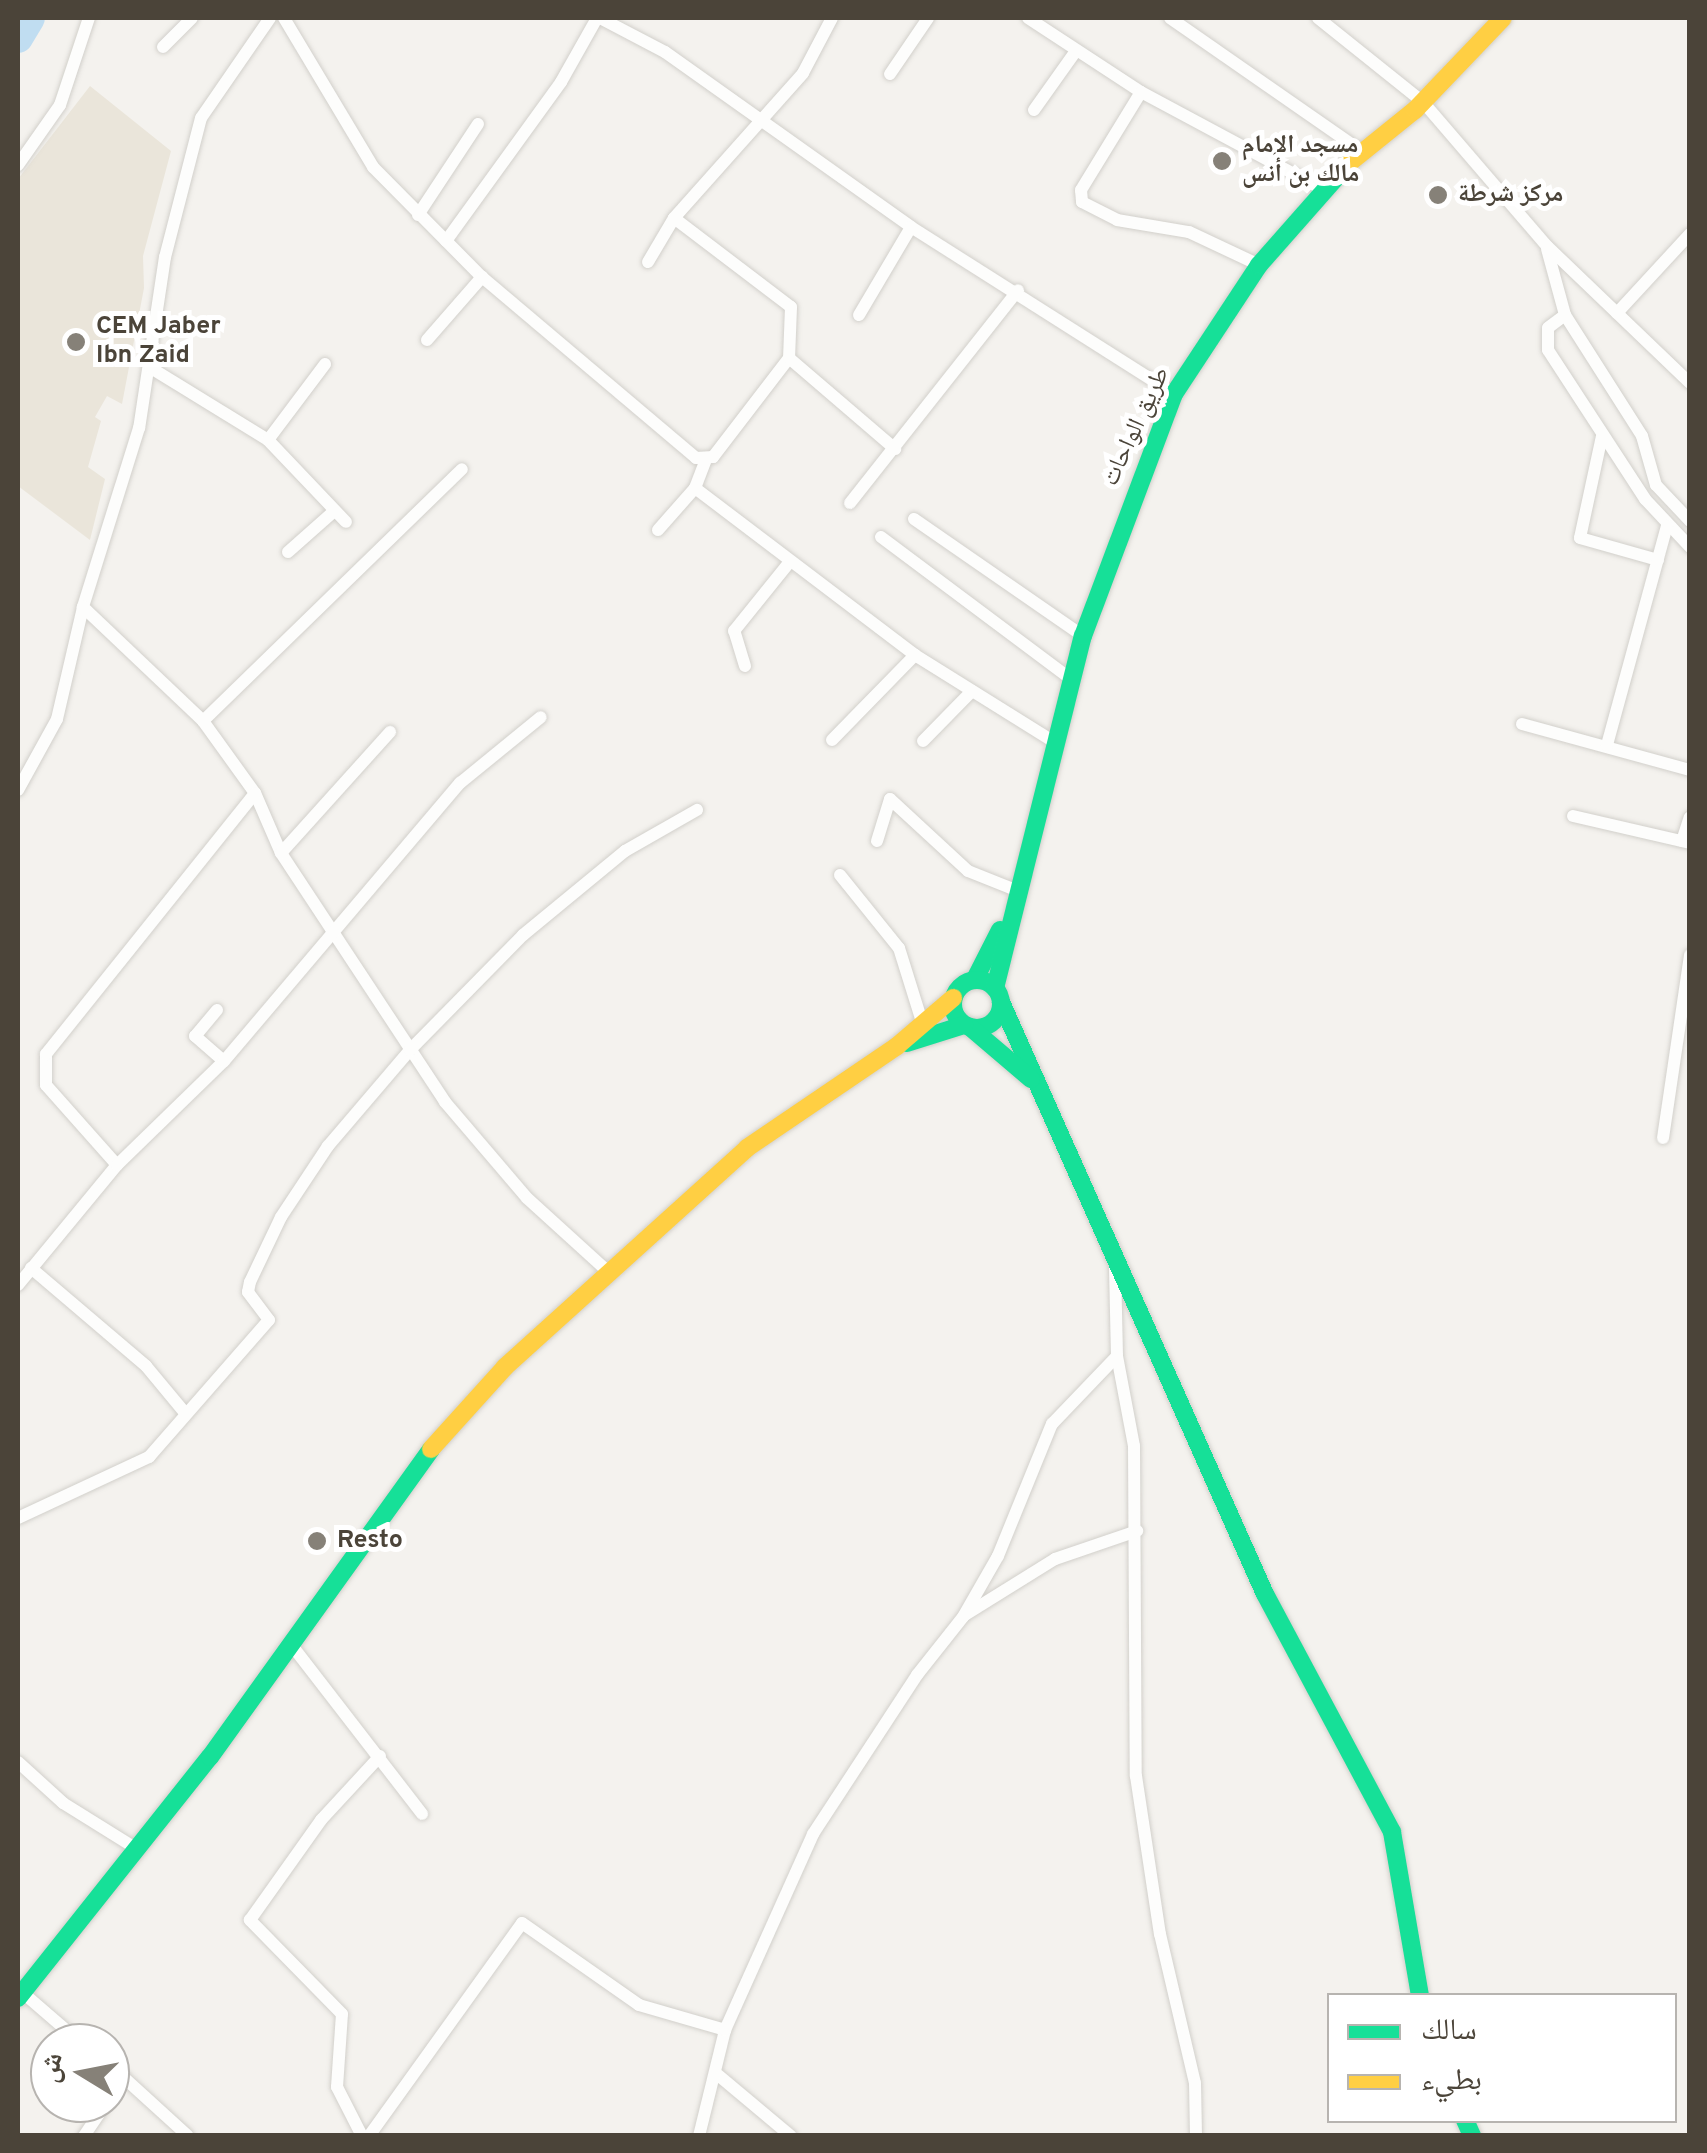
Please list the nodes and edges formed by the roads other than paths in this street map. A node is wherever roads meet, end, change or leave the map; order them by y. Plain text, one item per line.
1 (89, 18) edge
2 (192, 18) edge
3 (270, 18) edge
4 (284, 18) edge
5 (599, 18) edge
6 (832, 18) edge
7 (928, 18) edge
8 (1028, 18) edge
9 (1170, 18) edge
10 (1318, 18) edge
11 (1502, 18) edge
12 (163, 47) dead end
13 (1076, 51) junction
14 (890, 74) dead end
15 (1141, 92) junction
16 (1423, 102) junction
17 (1034, 110) dead end
18 (766, 119) junction
19 (478, 124) dead end
20 (1360, 150) junction
21 (18, 165) edge
22 (1324, 190) junction
23 (418, 215) junction
24 (674, 218) junction
25 (911, 227) junction
26 (1690, 234) edge
27 (446, 241) junction
28 (1547, 246) junction
29 (648, 262) dead end
30 (1260, 265) junction
31 (482, 277) junction
32 (1018, 290) junction
33 (1617, 314) junction
34 (859, 315) dead end
35 (1565, 315) junction
36 (427, 340) dead end
37 (789, 358) junction
38 (325, 364) dead end
39 (151, 368) junction
40 (1686, 374) edge
41 (1174, 394) junction
42 (1602, 436) junction
43 (268, 440) junction
44 (895, 449) junction
45 (706, 460) junction
46 (462, 470) dead end
47 (695, 488) junction
48 (850, 503) dead end
49 (333, 512) junction
50 (914, 519) dead end
51 (1690, 521) edge
52 (346, 522) dead end
53 (1667, 526) junction
54 (658, 530) dead end
55 (881, 537) dead end
56 (1690, 547) edge
57 (288, 552) dead end
58 (1658, 560) junction
59 (788, 564) junction
60 (83, 607) junction
61 (1083, 636) junction
62 (915, 655) junction
63 (745, 666) dead end
64 (1071, 680) junction
65 (972, 692) junction
66 (541, 716) dead end
67 (202, 721) junction
68 (1522, 724) dead end
69 (390, 732) dead end
70 (832, 740) dead end
71 (924, 741) dead end
72 (1056, 742) junction
73 (1607, 745) junction
74 (1690, 770) edge
75 (18, 790) edge
76 (255, 793) junction
77 (698, 810) dead end
78 (1573, 816) dead end
79 (1690, 817) edge
80 (876, 841) dead end
81 (1686, 842) edge
82 (281, 853) junction
83 (840, 875) dead end
84 (1016, 896) junction
85 (333, 931) junction
86 (1690, 955) edge
87 (974, 979) junction
88 (998, 995) junction
89 (953, 998) junction
90 (217, 1010) dead end
91 (923, 1024) junction
92 (968, 1026) junction
93 (895, 1047) junction
94 (410, 1050) junction
95 (224, 1062) junction
96 (1035, 1083) junction
97 (1663, 1138) dead end
98 (117, 1165) junction
99 (1115, 1264) junction
100 (31, 1268) junction
101 (606, 1270) junction
102 (18, 1285) edge
103 (1116, 1356) junction
104 (185, 1413) junction
105 (18, 1518) edge
106 (1136, 1531) junction
107 (963, 1617) junction
108 (290, 1643) junction
109 (380, 1756) junction
110 (18, 1762) edge
111 (422, 1814) dead end
112 (137, 1849) junction
113 (1419, 1993) edge
114 (20, 1995) edge
115 (56, 2023) edge
116 (725, 2030) junction
117 (718, 2076) junction
118 (130, 2082) edge
119 (188, 2136) edge
120 (366, 2136) edge
121 (699, 2136) edge
122 (791, 2136) edge
123 (1196, 2136) edge

1 - 21 street
2 - 12 street
3 - 39 street
4 - 23 street
5 - 18 street
5 - 27 street
6 - 18 street
7 - 14 street
8 - 13 street
9 - 20 street
10 - 16 street
11 - 16 main road, طريق الواحات
13 - 15 street
13 - 17 street
15 - 22 street
15 - 30 street
16 - 20 main road, طريق الواحات
16 - 28 street
18 - 24 street
18 - 25 street
19 - 23 street
20 - 22 main road, طريق الواحات
22 - 30 main road, طريق الواحات
23 - 27 street
24 - 29 street
24 - 37 street
25 - 32 street
25 - 34 street
26 - 33 street
27 - 31 street
28 - 33 street
28 - 35 street
30 - 41 main road, طريق الواحات
31 - 36 street
31 - 45 street
32 - 41 street
32 - 44 street
33 - 40 street
35 - 42 street
35 - 51 street
37 - 44 street
37 - 45 street
38 - 43 street
39 - 43 street
39 - 60 street
41 - 61 main road, طريق الواحات
42 - 53 street
42 - 58 street
43 - 49 street
44 - 48 street
45 - 47 street
46 - 67 street
47 - 54 street
47 - 59 street
49 - 52 street
49 - 57 street
50 - 61 street
53 - 56 street
53 - 58 street
55 - 64 street
58 - 73 street
59 - 62 street
59 - 63 street
60 - 67 street
60 - 75 street
61 - 64 main road, طريق الواحات
62 - 65 street
62 - 70 street
64 - 72 main road, طريق الواحات
65 - 71 street
65 - 72 street
66 - 85 street
67 - 76 street
68 - 73 street
69 - 82 street
72 - 84 main road, طريق الواحات
73 - 74 street
76 - 82 street
76 - 98 street
77 - 94 street
78 - 81 street
79 - 81 street
80 - 84 street
82 - 85 street
83 - 91 street
84 - 87 main road
84 - 88 main road
85 - 94 street
85 - 95 street
86 - 97 street
87 - 88 main road
87 - 89 main road
88 - 92 main road
88 - 96 main road
89 - 91 main road
89 - 92 main road
90 - 95 street
91 - 93 main road
92 - 93 main road
92 - 96 main road
93 - 101 main road
94 - 101 street
94 - 104 street
95 - 98 street
96 - 99 main road
98 - 100 street
99 - 103 street
99 - 113 main road
100 - 102 street
100 - 104 street
101 - 108 main road
103 - 106 street
103 - 107 street
104 - 105 street
106 - 107 street
106 - 123 street
107 - 116 street
108 - 109 street
108 - 112 main road
109 - 111 street
109 - 120 street
110 - 112 street
112 - 114 main road
114 - 115 street
116 - 117 street
116 - 120 street
117 - 121 street
117 - 122 street
118 - 119 street

